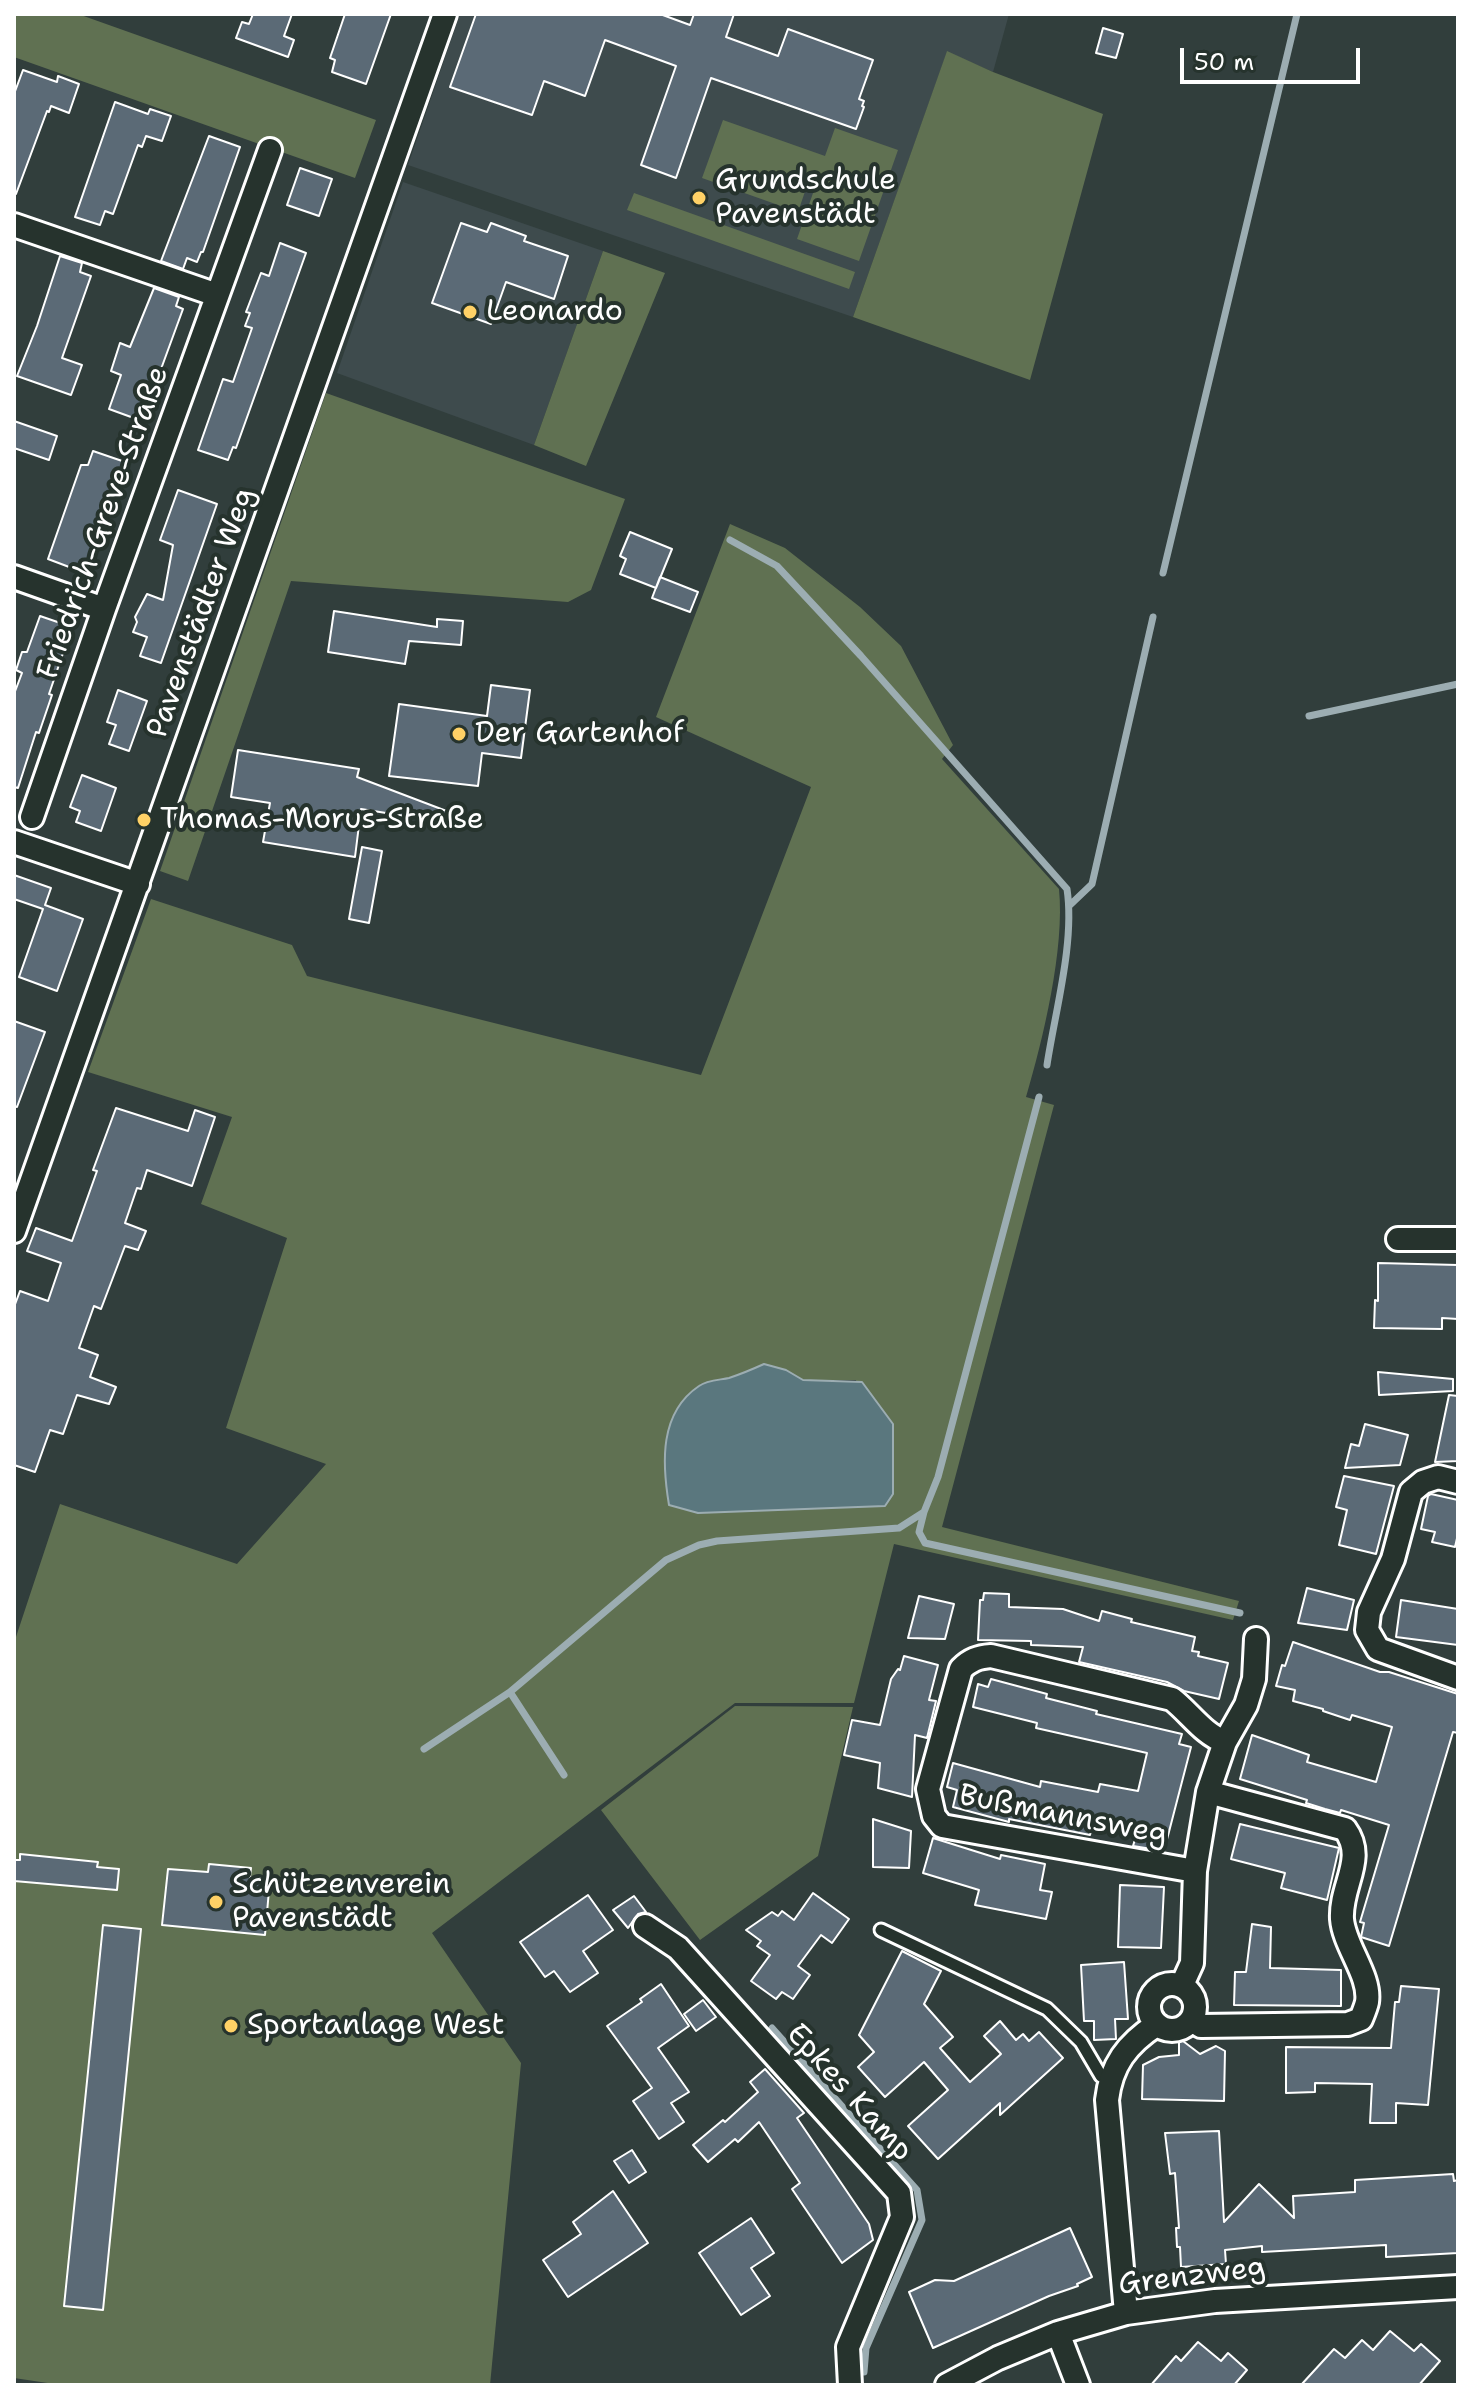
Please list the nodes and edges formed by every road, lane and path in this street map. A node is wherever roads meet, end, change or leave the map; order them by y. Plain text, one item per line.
1 (445, 14) edge
2 (270, 150) dead end
3 (14, 225) edge
4 (217, 295) junction
5 (14, 577) edge
6 (104, 609) junction
7 (32, 817) dead end
8 (14, 842) edge
9 (138, 884) junction
10 (14, 1231) edge
11 (1398, 1239) dead end
12 (1458, 1239) edge
13 (1458, 1482) edge
14 (1256, 1639) dead end
15 (1458, 1678) edge
16 (1225, 1742) junction
17 (1208, 1792) junction
18 (1195, 1871) junction
19 (645, 1926) dead end
20 (881, 1930) dead end
21 (1182, 1985) junction
22 (1192, 2020) junction
23 (1156, 2025) junction
24 (1109, 2079) junction
25 (1458, 2287) edge
26 (1126, 2313) junction
27 (1058, 2333) junction
28 (850, 2385) edge
29 (947, 2385) edge
30 (1078, 2385) edge

1 - 9 street, Pavenstädter Weg
2 - 4 street, Friedrich-Greve-Straße
3 - 4 street
4 - 6 street, Friedrich-Greve-Straße
5 - 6 street
6 - 7 street, Friedrich-Greve-Straße
8 - 9 street
9 - 10 street, Pavenstädter Weg
11 - 12 street
13 - 15 street
14 - 16 street, Bußmannsweg
16 - 17 street, Bußmannsweg
16 - 18 street, Bußmannsweg
17 - 18 street, Bußmannsweg
17 - 22 street
18 - 21 street, Bußmannsweg
19 - 28 street, Epkes Kamp
20 - 24 lane
21 - 22 street
21 - 23 street
22 - 23 street
23 - 24 street
24 - 26 street
25 - 26 street, Grenzweg
26 - 27 street, Grenzweg
27 - 29 street, Grenzweg
27 - 30 street

